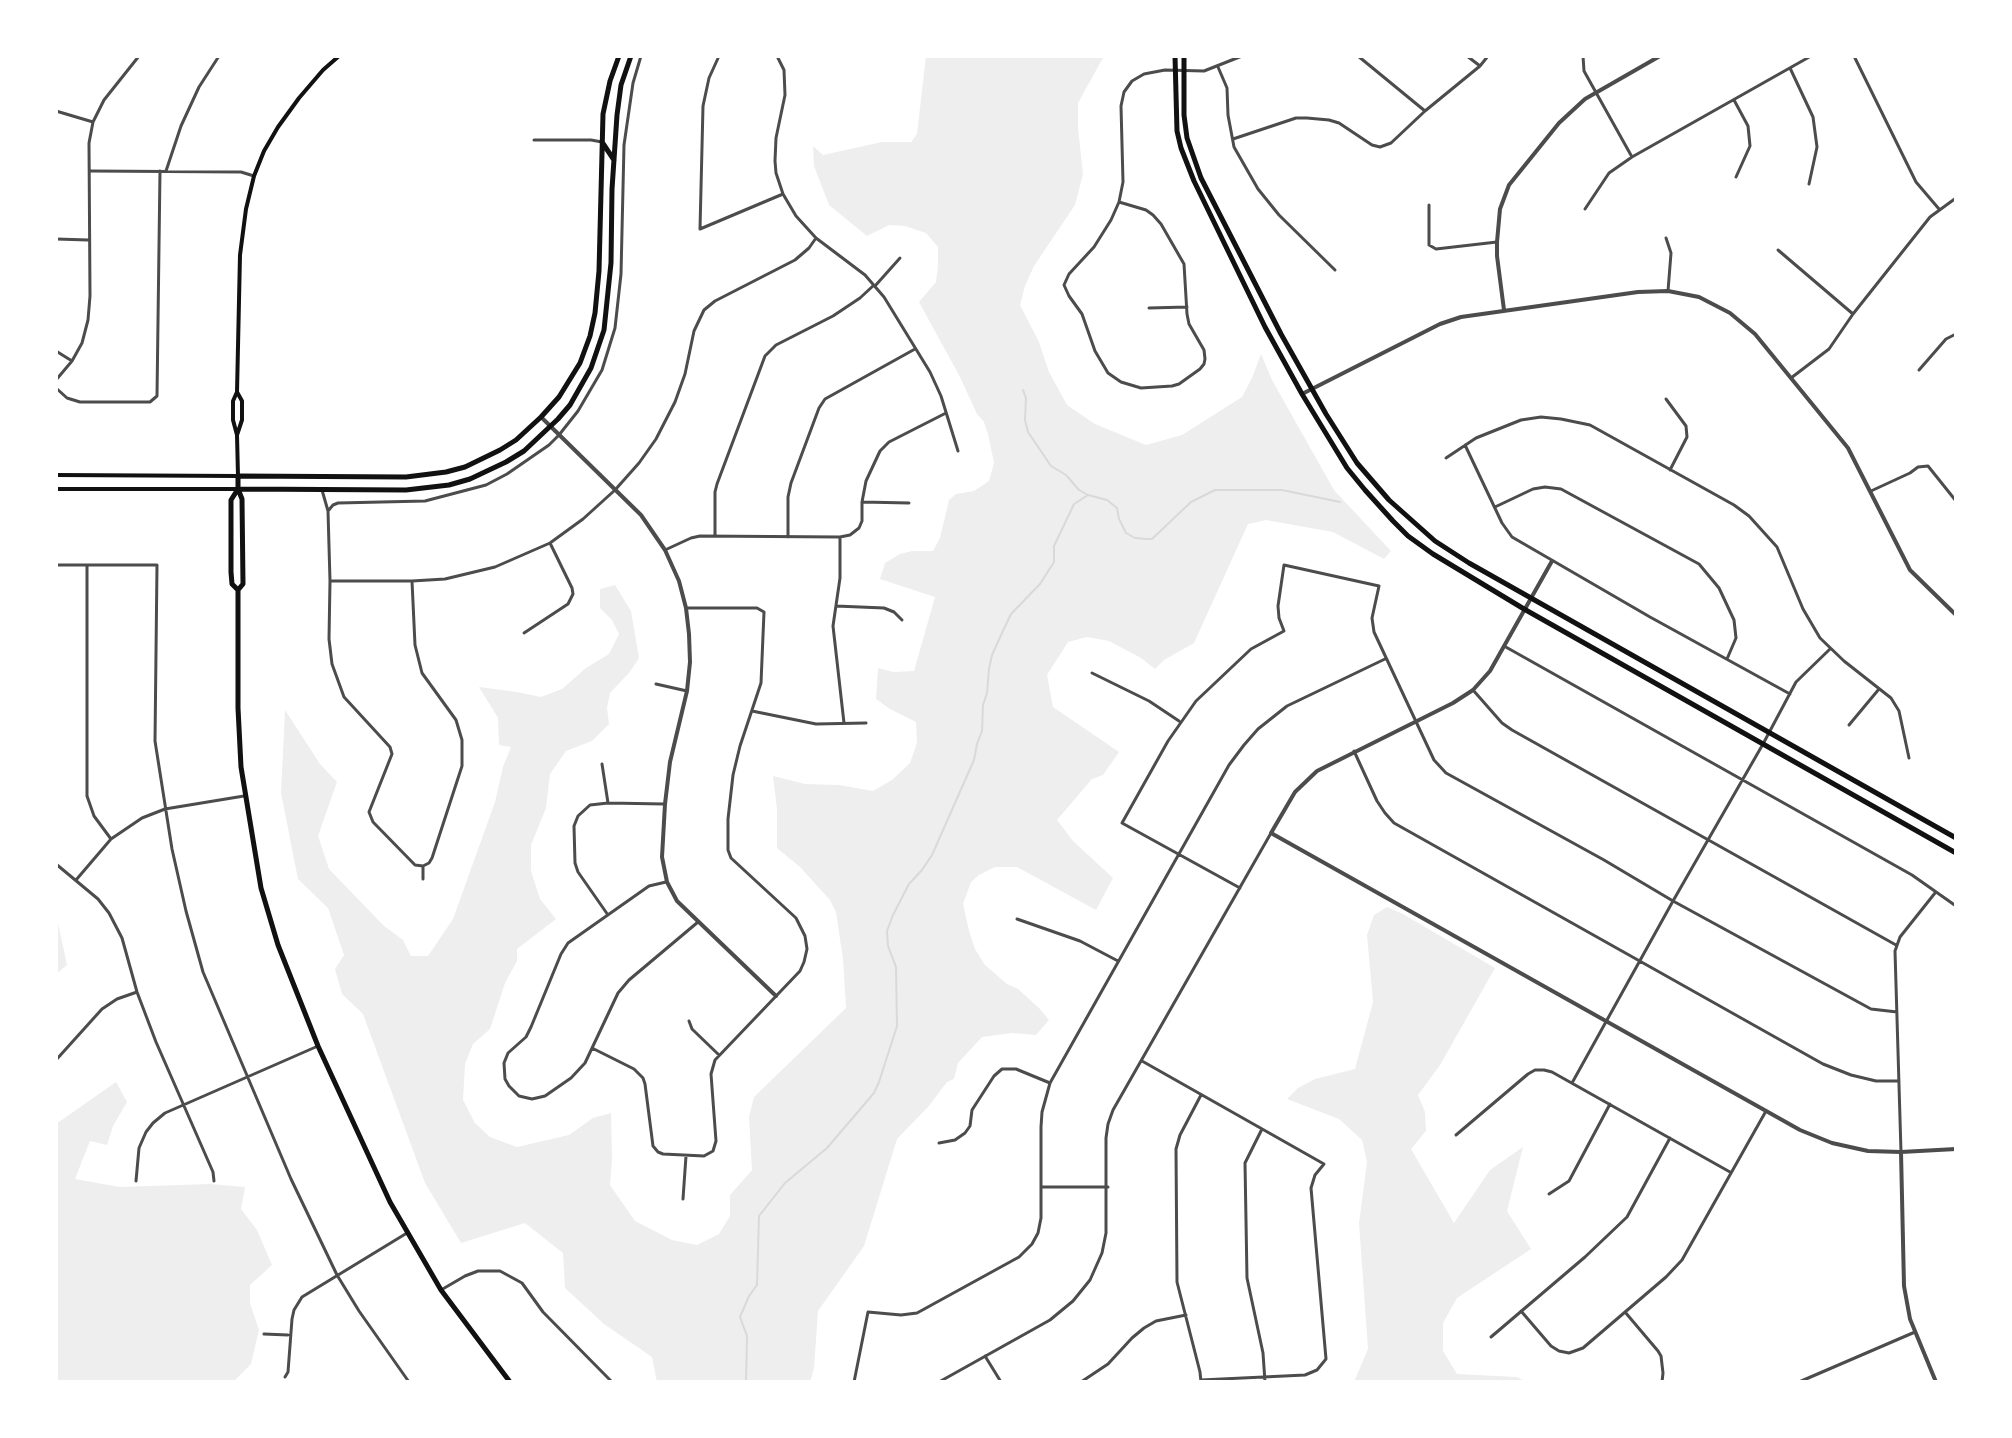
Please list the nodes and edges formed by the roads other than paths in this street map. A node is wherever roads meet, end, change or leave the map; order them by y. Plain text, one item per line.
1 (139, 56) edge
2 (212, 56) edge
3 (339, 56) edge
4 (619, 56) edge
5 (631, 56) edge
6 (641, 56) edge
7 (719, 56) edge
8 (777, 56) edge
9 (1175, 56) edge
10 (1184, 56) edge
11 (1242, 56) edge
12 (1358, 56) edge
13 (1467, 56) edge
14 (1488, 56) edge
15 (1583, 56) edge
16 (1660, 56) edge
17 (1811, 56) edge
18 (1854, 56) edge
19 (218, 58) edge
20 (1480, 66) junction
21 (1218, 67) junction
22 (1790, 68) junction
23 (1175, 70) junction
24 (1184, 70) junction
25 (1596, 93) junction
26 (1734, 100) junction
27 (56, 111) edge
28 (1425, 111) junction
29 (93, 122) junction
30 (1233, 139) junction
31 (534, 140) dead end
32 (602, 142) junction
33 (1632, 157) junction
34 (614, 161) junction
35 (90, 171) junction
36 (160, 171) junction
37 (166, 171) junction
38 (254, 176) junction
39 (1736, 177) dead end
40 (1809, 184) dead end
41 (783, 194) junction
42 (1956, 198) edge
43 (1119, 202) junction
44 (1429, 205) dead end
45 (1585, 209) dead end
46 (1939, 209) junction
47 (816, 238) junction
48 (1666, 238) dead end
49 (56, 239) edge
50 (90, 240) junction
51 (1497, 242) junction
52 (1778, 250) dead end
53 (900, 258) dead end
54 (1335, 270) dead end
55 (875, 285) junction
56 (1668, 291) junction
57 (1187, 307) junction
58 (1149, 308) dead end
59 (1504, 310) junction
60 (1853, 314) junction
61 (1956, 334) edge
62 (915, 349) junction
63 (56, 351) edge
64 (72, 361) junction
65 (1919, 370) dead end
66 (1791, 378) junction
67 (56, 380) edge
68 (56, 388) edge
69 (1313, 389) junction
70 (237, 392) junction
71 (1302, 394) junction
72 (1666, 399) dead end
73 (946, 413) junction
74 (541, 417) junction
75 (551, 427) junction
76 (237, 435) junction
77 (559, 435) junction
78 (1465, 445) junction
79 (958, 451) dead end
80 (1446, 458) dead end
81 (1670, 470) junction
82 (56, 475) edge
83 (238, 476) junction
84 (56, 489) edge
85 (238, 489) junction
86 (322, 490) junction
87 (615, 490) junction
88 (1871, 491) junction
89 (1956, 501) edge
90 (862, 502) junction
91 (909, 503) dead end
92 (1495, 507) junction
93 (328, 511) junction
94 (715, 536) junction
95 (788, 537) junction
96 (840, 537) junction
97 (550, 543) junction
98 (665, 550) junction
99 (1552, 561) junction
100 (56, 565) edge
101 (87, 565) junction
102 (330, 581) junction
103 (412, 581) junction
104 (238, 590) junction
105 (1530, 599) junction
106 (836, 606) junction
107 (686, 608) junction
108 (1524, 609) junction
109 (1956, 615) edge
110 (902, 620) dead end
111 (524, 633) dead end
112 (1504, 646) junction
113 (1830, 649) junction
114 (1386, 658) junction
115 (1727, 659) junction
116 (1092, 673) dead end
117 (656, 684) dead end
118 (1879, 689) junction
119 (1473, 690) junction
120 (687, 691) junction
121 (1790, 694) junction
122 (752, 711) junction
123 (1180, 722) junction
124 (1416, 722) junction
125 (844, 723) junction
126 (866, 723) dead end
127 (1849, 725) dead end
128 (1770, 732) junction
129 (1763, 744) junction
130 (1354, 751) junction
131 (1909, 758) dead end
132 (602, 764) dead end
133 (1741, 780) junction
134 (245, 796) junction
135 (608, 803) junction
136 (665, 804) junction
137 (165, 809) junction
138 (1271, 833) junction
139 (1956, 838) edge
140 (111, 839) junction
141 (1708, 841) junction
142 (1956, 853) edge
143 (1179, 854) junction
144 (56, 864) edge
145 (423, 866) junction
146 (423, 879) dead end
147 (76, 880) junction
148 (667, 882) junction
149 (1240, 888) junction
150 (1936, 891) junction
151 (1673, 901) junction
152 (1956, 906) edge
153 (608, 915) junction
154 (1017, 919) dead end
155 (698, 922) junction
156 (1896, 945) junction
157 (1118, 961) junction
158 (1640, 961) junction
159 (137, 992) junction
160 (776, 996) junction
161 (1897, 1012) junction
162 (689, 1021) dead end
163 (1606, 1021) junction
164 (318, 1046) junction
165 (592, 1048) junction
166 (719, 1055) junction
167 (56, 1060) edge
168 (1142, 1061) junction
169 (247, 1078) junction
170 (1899, 1081) junction
171 (1050, 1083) junction
172 (1572, 1083) junction
173 (1201, 1095) junction
174 (1610, 1104) junction
175 (184, 1105) junction
176 (1766, 1111) junction
177 (1262, 1129) junction
178 (1456, 1135) dead end
179 (1670, 1138) junction
180 (939, 1143) dead end
181 (1956, 1149) edge
182 (1901, 1152) junction
183 (686, 1156) junction
184 (1731, 1173) junction
185 (136, 1181) dead end
186 (214, 1181) dead end
187 (1041, 1187) junction
188 (1108, 1187) junction
189 (1549, 1194) dead end
190 (683, 1199) dead end
191 (407, 1233) junction
192 (337, 1275) junction
193 (441, 1290) junction
194 (1521, 1311) junction
195 (1625, 1312) junction
196 (1186, 1315) junction
197 (1915, 1332) junction
198 (264, 1334) dead end
199 (290, 1335) junction
200 (1491, 1337) dead end
201 (985, 1356) junction
202 (285, 1377) dead end
203 (1265, 1380) edge
204 (1201, 1381) edge
205 (409, 1382) edge
206 (510, 1382) edge
207 (612, 1382) edge
208 (854, 1382) edge
209 (939, 1382) edge
210 (1001, 1382) edge
211 (1081, 1382) edge
212 (1662, 1382) edge
213 (1799, 1382) edge
214 (1936, 1382) edge

1 - 29 street
2 - 19 street
3 - 38 main road
4 - 32 main road
5 - 34 main road
6 - 77 street
7 - 41 street
8 - 41 street
9 - 23 main road
10 - 24 main road
11 - 21 street
12 - 28 street
13 - 20 street
14 - 20 street
15 - 25 street
16 - 25 street
17 - 22 street
18 - 46 street
19 - 37 street
20 - 28 street
21 - 24 street
21 - 30 street
22 - 26 street
22 - 40 street
23 - 24 street
23 - 43 street
23 - 71 main road
24 - 69 main road
25 - 33 street
25 - 51 street
26 - 33 street
26 - 39 street
27 - 29 street
28 - 30 street
29 - 35 street
30 - 54 street
31 - 32 street
32 - 34 main road
32 - 74 main road
33 - 45 street
34 - 75 main road
35 - 36 street
35 - 50 street
36 - 37 street
36 - 68 street
37 - 38 street
38 - 70 main road
41 - 47 street
42 - 46 street
43 - 57 street
43 - 57 street
44 - 51 street
46 - 60 street
47 - 55 street
47 - 87 street
48 - 56 street
49 - 50 street
50 - 64 street
51 - 59 street
52 - 60 street
53 - 55 street
55 - 62 street
55 - 94 street
56 - 59 street
56 - 66 street
57 - 58 street
59 - 69 street
60 - 66 street
61 - 65 street
62 - 73 street
62 - 95 street
63 - 64 street
64 - 67 street
66 - 88 street
69 - 71 street
69 - 105 main road
70 - 76 main road
70 - 76 main road
71 - 108 main road
72 - 81 street
73 - 79 street
73 - 90 street
74 - 75 street
74 - 83 main road
75 - 77 street
75 - 86 main road
76 - 83 main road
77 - 87 street
77 - 93 street
78 - 80 street
78 - 81 street
78 - 92 street
81 - 113 street
82 - 83 main road
83 - 85 main road
84 - 85 main road
85 - 86 main road
85 - 104 main road
85 - 104 main road
86 - 93 street
87 - 97 street
87 - 98 street
88 - 89 street
88 - 109 street
90 - 91 street
90 - 96 street
92 - 99 street
92 - 115 street
93 - 102 street
94 - 95 street
94 - 98 street
95 - 96 street
96 - 106 street
97 - 103 street
97 - 111 street
98 - 107 street
99 - 105 street
99 - 115 street
100 - 101 street
101 - 137 street
101 - 140 street
102 - 103 street
102 - 145 street
103 - 145 street
104 - 134 main road
105 - 108 street
105 - 128 main road
106 - 110 street
106 - 125 street
107 - 120 street
107 - 122 street
108 - 112 street
108 - 129 main road
112 - 119 street
112 - 133 street
113 - 118 street
113 - 121 street
114 - 123 street
114 - 124 street
114 - 143 street
115 - 121 street
116 - 123 street
117 - 120 street
118 - 127 street
118 - 131 street
119 - 124 street
119 - 141 street
120 - 136 street
121 - 128 street
122 - 125 street
122 - 160 street
123 - 143 street
124 - 130 street
124 - 151 street
125 - 126 street
128 - 129 street
128 - 139 main road
129 - 133 street
129 - 142 main road
130 - 138 street
130 - 158 street
132 - 135 street
133 - 141 street
133 - 150 street
134 - 137 street
134 - 164 main road
135 - 136 street
135 - 153 street
136 - 148 street
137 - 140 street
137 - 169 street
138 - 149 street
138 - 163 street
140 - 147 street
141 - 151 street
141 - 156 street
143 - 149 street
143 - 157 street
144 - 147 street
145 - 146 street
147 - 159 street
148 - 153 street
148 - 155 street
149 - 168 street
150 - 152 street
150 - 156 street
151 - 158 street
151 - 161 street
153 - 165 street
154 - 157 street
155 - 160 street
155 - 165 street
156 - 161 street
157 - 171 street
158 - 163 street
158 - 170 street
159 - 167 street
159 - 175 street
160 - 166 street
161 - 170 street
162 - 166 street
163 - 172 street
163 - 176 street
164 - 169 street
164 - 191 main road
165 - 183 street
166 - 183 street
168 - 173 street
168 - 188 street
169 - 175 street
169 - 192 street
170 - 182 street
171 - 180 street
171 - 187 street
172 - 174 street
172 - 178 street
173 - 177 street
173 - 196 street
174 - 179 street
174 - 189 street
175 - 185 street
175 - 186 street
176 - 182 street
176 - 184 street
177 - 203 street
177 - 203 street
179 - 184 street
179 - 194 street
181 - 182 street
182 - 197 street
183 - 190 street
184 - 195 street
187 - 188 street
187 - 208 street
188 - 201 street
191 - 192 street
191 - 193 main road
192 - 199 street
192 - 205 street
193 - 206 main road
193 - 207 street
194 - 195 street
194 - 200 street
195 - 212 street
196 - 204 street
196 - 211 street
197 - 213 street
197 - 214 street
198 - 199 street
199 - 202 street
201 - 209 street
201 - 210 street
203 - 204 street

